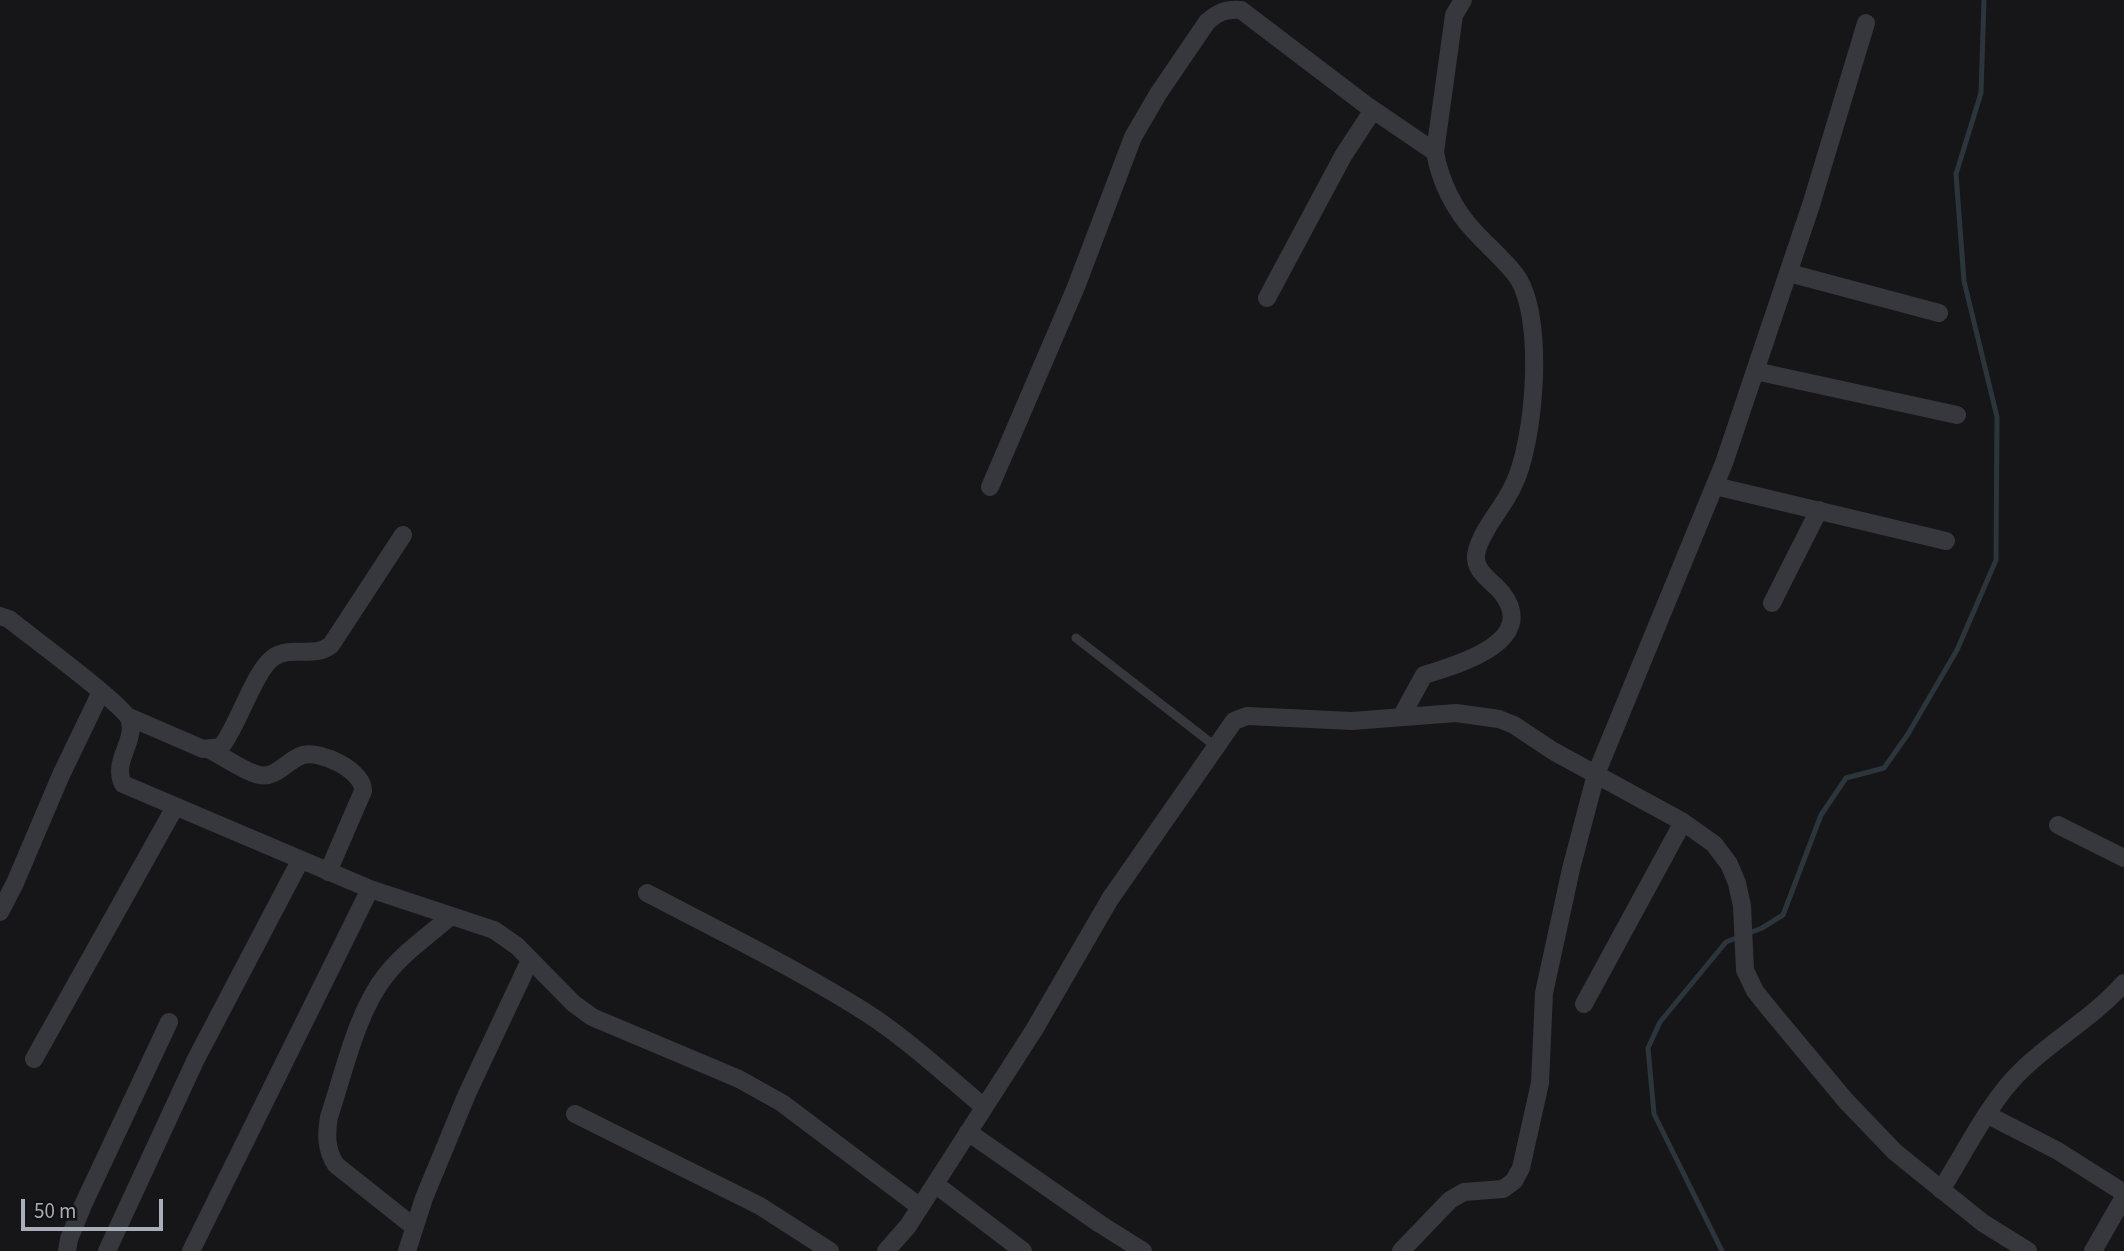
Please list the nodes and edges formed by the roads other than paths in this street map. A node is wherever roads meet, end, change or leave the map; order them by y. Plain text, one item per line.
1 (1463, 0) edge
2 (1866, 23) dead end
3 (1373, 110) junction
4 (1434, 152) junction
5 (1789, 273) junction
6 (1267, 298) dead end
7 (1939, 313) dead end
8 (1755, 371) junction
9 (1957, 415) dead end
10 (1715, 486) junction
11 (990, 487) dead end
12 (1819, 510) junction
13 (402, 535) dead end
14 (1946, 541) dead end
15 (1772, 603) dead end
16 (0, 616) edge
17 (1076, 638) dead end
18 (102, 692) junction
19 (130, 717) junction
20 (1401, 717) junction
21 (1215, 746) junction
22 (210, 750) junction
23 (1596, 775) junction
24 (175, 807) junction
25 (1683, 822) junction
26 (2058, 825) dead end
27 (2124, 858) edge
28 (300, 860) junction
29 (328, 872) junction
30 (370, 889) junction
31 (647, 893) dead end
32 (0, 912) edge
33 (451, 916) junction
34 (530, 960) junction
35 (2124, 983) edge
36 (1584, 1004) dead end
37 (169, 1022) dead end
38 (34, 1059) dead end
39 (984, 1107) junction
40 (575, 1114) dead end
41 (1988, 1115) junction
42 (968, 1132) junction
43 (935, 1184) junction
44 (1941, 1190) junction
45 (2123, 1201) edge
46 (920, 1207) junction
47 (414, 1227) junction
48 (2001, 1244) edge
49 (66, 1251) edge
50 (107, 1251) edge
51 (191, 1251) edge
52 (407, 1251) edge
53 (830, 1251) edge
54 (886, 1251) edge
55 (1023, 1251) edge
56 (1143, 1251) edge
57 (1401, 1251) edge
58 (2028, 1251) edge
59 (2093, 1251) edge

1 - 4 street
2 - 5 street
3 - 4 street
3 - 6 street
3 - 11 street
4 - 20 street
5 - 7 street
5 - 8 street
8 - 9 street
8 - 10 street
10 - 12 street
10 - 23 street
12 - 14 street
12 - 15 street
13 - 22 street
16 - 18 street
17 - 21 lane
18 - 19 street
18 - 32 street
19 - 22 street
19 - 24 street
20 - 21 street
20 - 23 street
21 - 39 street
22 - 29 street
23 - 25 street
23 - 57 street
24 - 28 street
24 - 38 street
25 - 36 street
25 - 44 street
26 - 27 street
28 - 29 street
28 - 50 street
29 - 30 street
30 - 33 street
30 - 51 street
31 - 39 street
33 - 34 street
33 - 47 street
34 - 46 street
34 - 47 street
35 - 41 street
37 - 49 street
39 - 42 street
40 - 53 street
41 - 44 street
41 - 45 street
42 - 43 street
42 - 56 street
43 - 46 street
43 - 55 street
44 - 48 street
45 - 59 street
46 - 54 street
47 - 52 street
48 - 58 street

